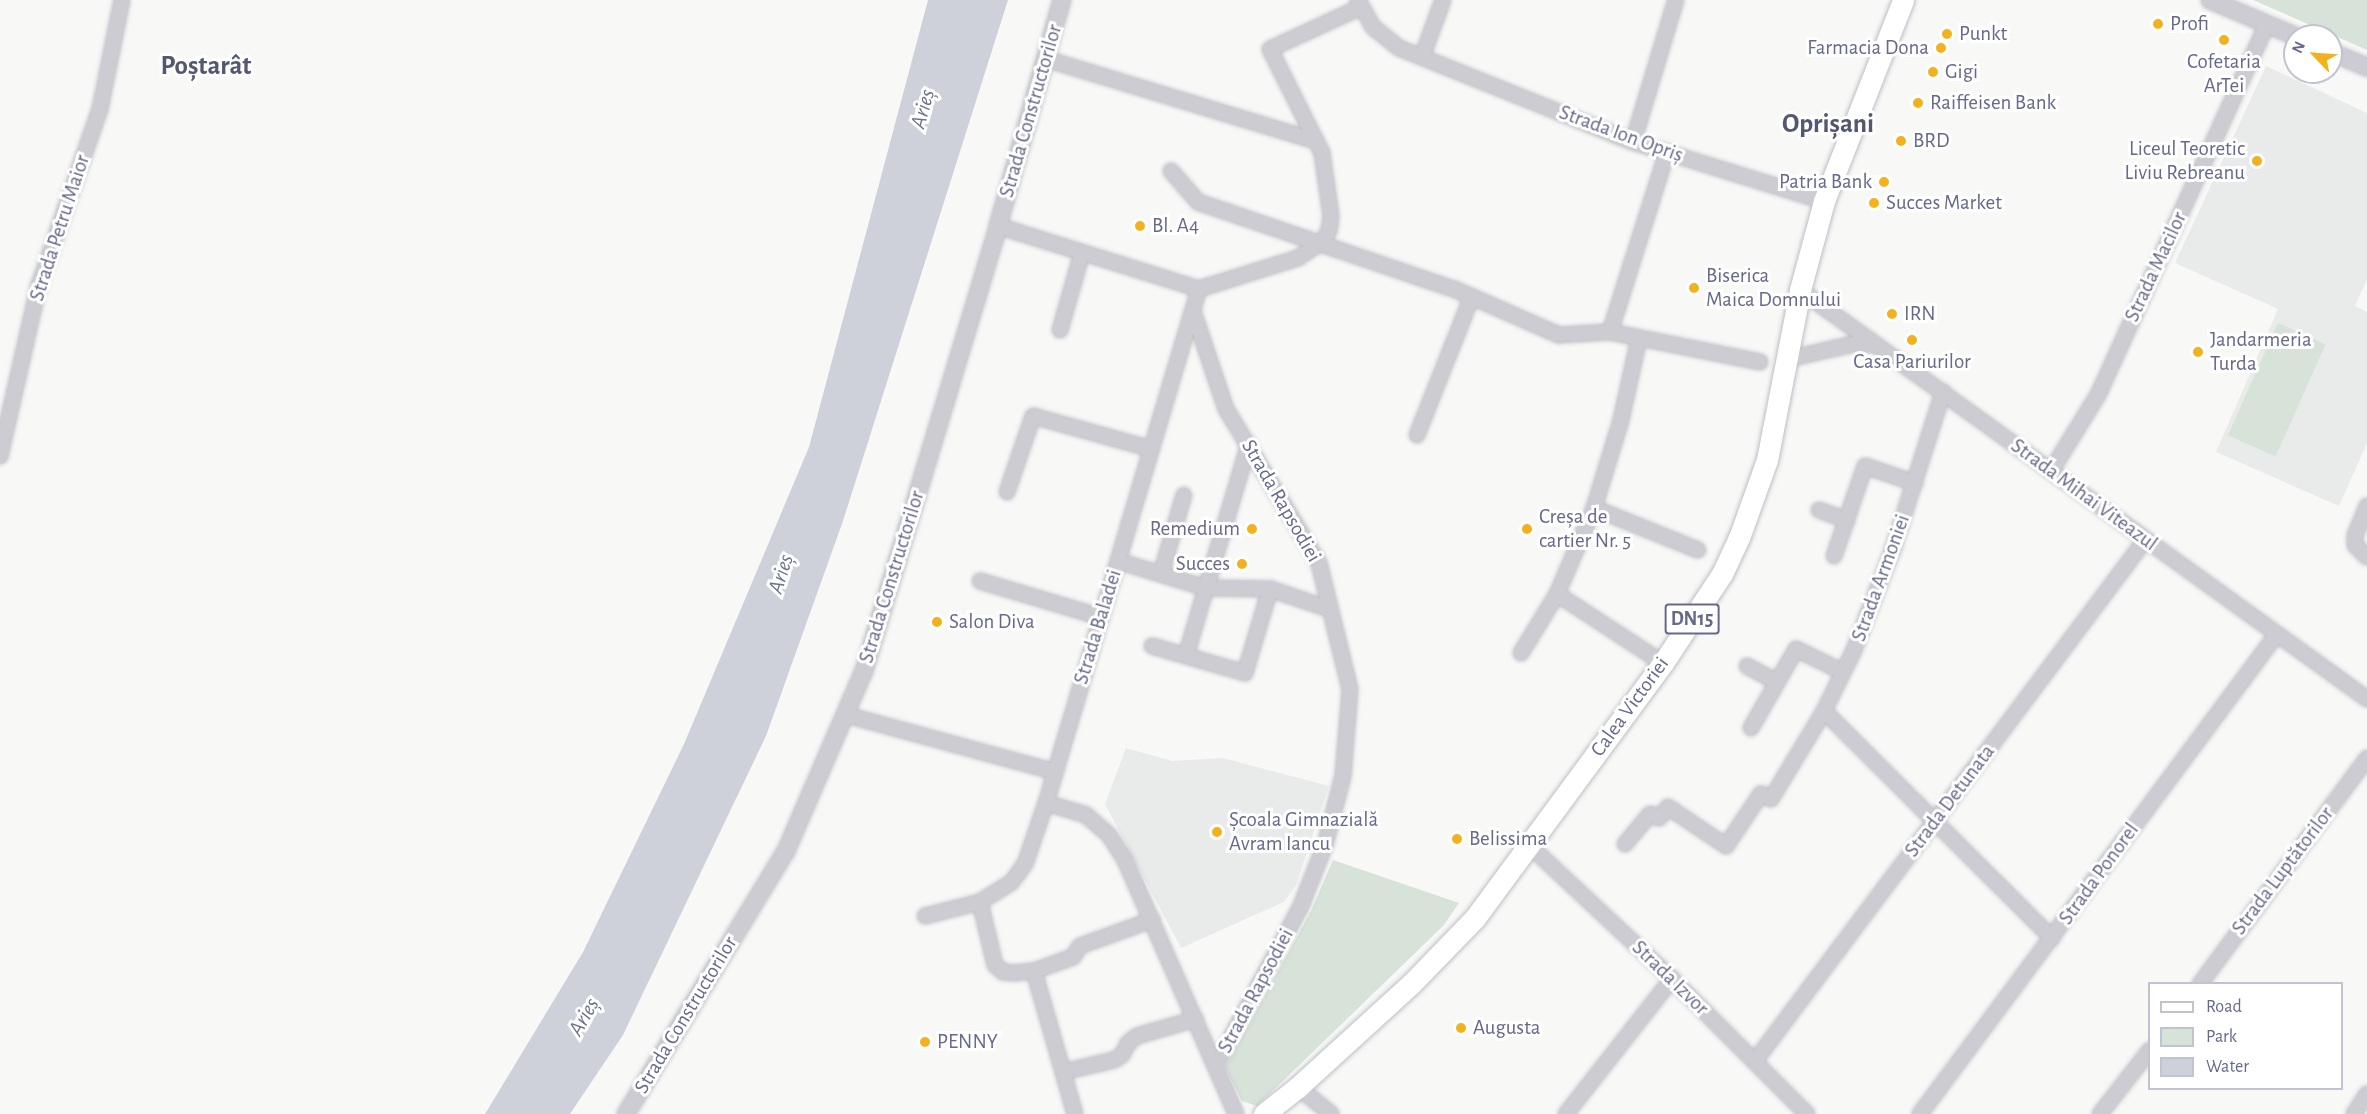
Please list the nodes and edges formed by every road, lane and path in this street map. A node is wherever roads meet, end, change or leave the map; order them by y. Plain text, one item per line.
1 (122, 0) edge
2 (1062, 0) edge
3 (1443, 0) edge
4 (1676, 0) edge
5 (1903, 0) edge
6 (2216, 1) edge
7 (1359, 4) edge
8 (2267, 25) junction
9 (2283, 31) edge
10 (1422, 57) junction
11 (2343, 57) edge
12 (1046, 59) junction
13 (2367, 67) edge
14 (1316, 141) junction
15 (1633, 142) junction
16 (1667, 152) junction
17 (1171, 171) dead end
18 (1824, 201) junction
19 (998, 226) junction
20 (1322, 242) junction
21 (1082, 253) junction
22 (1199, 289) junction
23 (1800, 290) junction
24 (1472, 296) junction
25 (1193, 310) junction
26 (1060, 330) dead end
27 (1610, 332) junction
28 (1639, 338) junction
29 (1877, 345) junction
30 (1787, 357) junction
31 (1760, 362) dead end
32 (1943, 392) junction
33 (1418, 435) dead end
34 (1249, 444) junction
35 (1151, 449) junction
36 (0, 456) edge
37 (2051, 471) junction
38 (1915, 483) junction
39 (1007, 492) dead end
40 (1184, 495) dead end
41 (2367, 506) edge
42 (1594, 508) junction
43 (1819, 510) dead end
44 (1847, 520) junction
45 (2145, 540) junction
46 (1698, 550) dead end
47 (1834, 556) dead end
48 (2367, 557) edge
49 (1118, 561) junction
50 (1161, 574) junction
51 (980, 581) dead end
52 (1206, 588) junction
53 (1270, 589) junction
54 (1557, 594) junction
55 (1329, 609) junction
56 (1101, 617) junction
57 (2277, 634) junction
58 (1152, 646) dead end
59 (1521, 653) dead end
60 (1186, 656) junction
61 (1663, 663) junction
62 (1747, 666) dead end
63 (1843, 672) junction
64 (1777, 682) junction
65 (2367, 699) edge
66 (1824, 711) junction
67 (847, 715) junction
68 (1752, 728) dead end
69 (2367, 758) edge
70 (1055, 772) junction
71 (1046, 803) junction
72 (1936, 821) junction
73 (1625, 844) dead end
74 (1529, 845) junction
75 (980, 902) junction
76 (925, 916) dead end
77 (1152, 920) junction
78 (2052, 938) junction
79 (1034, 971) junction
80 (1672, 979) junction
81 (2201, 982) edge
82 (1196, 1019) junction
83 (2148, 1053) edge
84 (1755, 1061) junction
85 (1216, 1066) junction
86 (1063, 1072) junction
87 (1298, 1087) junction
88 (2367, 1094) edge
89 (626, 1114) edge
90 (1075, 1114) edge
91 (1236, 1114) edge
92 (1264, 1114) edge
93 (1331, 1114) edge
94 (1566, 1114) edge
95 (1807, 1114) edge
96 (1920, 1114) edge
97 (2100, 1114) edge
98 (2354, 1114) edge

1 - 36 street, Strada Petru Maior
2 - 12 street, Strada Constructorilor
3 - 10 street
4 - 15 street
5 - 18 main road, Calea Victoriei / DN15
6 - 8 street
7 - 10 street, Strada Ion Opriș
7 - 14 street
8 - 9 street
8 - 37 street, Strada Macilor
10 - 15 street, Strada Ion Opriș
11 - 13 street
12 - 14 street
12 - 19 street, Strada Constructorilor
14 - 20 street
15 - 16 street, Strada Ion Opriș
16 - 18 street, Strada Ion Opriș
16 - 27 street
17 - 20 street
18 - 23 main road, Calea Victoriei / DN15
19 - 21 street
19 - 67 street, Strada Constructorilor
20 - 22 street
20 - 24 street
21 - 22 street
21 - 26 street
22 - 25 street, Strada Baladei
23 - 29 street, Strada Mihai Viteazul
23 - 30 main road, Calea Victoriei / DN15
24 - 27 street
24 - 33 street
25 - 34 street, Strada Rapsodiei
25 - 35 street, Strada Baladei
27 - 28 street
28 - 31 street
28 - 42 street
29 - 30 street
29 - 32 street, Strada Mihai Viteazul
30 - 61 main road, Calea Victoriei / DN15
32 - 37 street, Strada Mihai Viteazul
32 - 38 street, Strada Armoniei
34 - 52 street
34 - 55 street, Strada Rapsodiei
35 - 39 street
35 - 49 street, Strada Baladei
37 - 45 street, Strada Mihai Viteazul
38 - 44 street
38 - 63 street, Strada Armoniei
40 - 50 street
41 - 48 street
42 - 46 street
42 - 54 street
43 - 44 street
44 - 47 street
45 - 57 street, Strada Mihai Viteazul
45 - 72 street, Strada Detunata
49 - 50 street
49 - 56 street, Strada Baladei
50 - 52 street
51 - 56 street
52 - 53 street
52 - 60 street
53 - 55 street
53 - 60 street
54 - 59 street
54 - 61 street
55 - 85 street, Strada Rapsodiei
56 - 70 street, Strada Baladei
57 - 65 street, Strada Mihai Viteazul
57 - 78 street, Strada Ponorel
58 - 60 street
61 - 74 main road, Calea Victoriei / DN15
62 - 64 street
63 - 64 street
63 - 66 street, Strada Armoniei
64 - 68 street
66 - 72 street
66 - 73 street, Strada Armoniei
67 - 70 street
67 - 89 street, Strada Constructorilor
69 - 81 street, Strada Luptătorilor
70 - 71 street, Strada Baladei
71 - 75 street, Strada Baladei
71 - 77 street
72 - 78 street
72 - 84 street, Strada Detunata
74 - 80 street, Strada Izvor
74 - 87 main road, Calea Victoriei / DN15
75 - 76 street
75 - 79 street
77 - 79 street
77 - 82 street
78 - 96 street, Strada Ponorel
79 - 86 street
80 - 84 street, Strada Izvor
80 - 94 street
82 - 85 street
82 - 86 street
83 - 97 street
84 - 95 street, Strada Izvor
85 - 91 street
86 - 90 street
87 - 92 main road, Calea Victoriei / DN15
87 - 93 street
88 - 98 street

